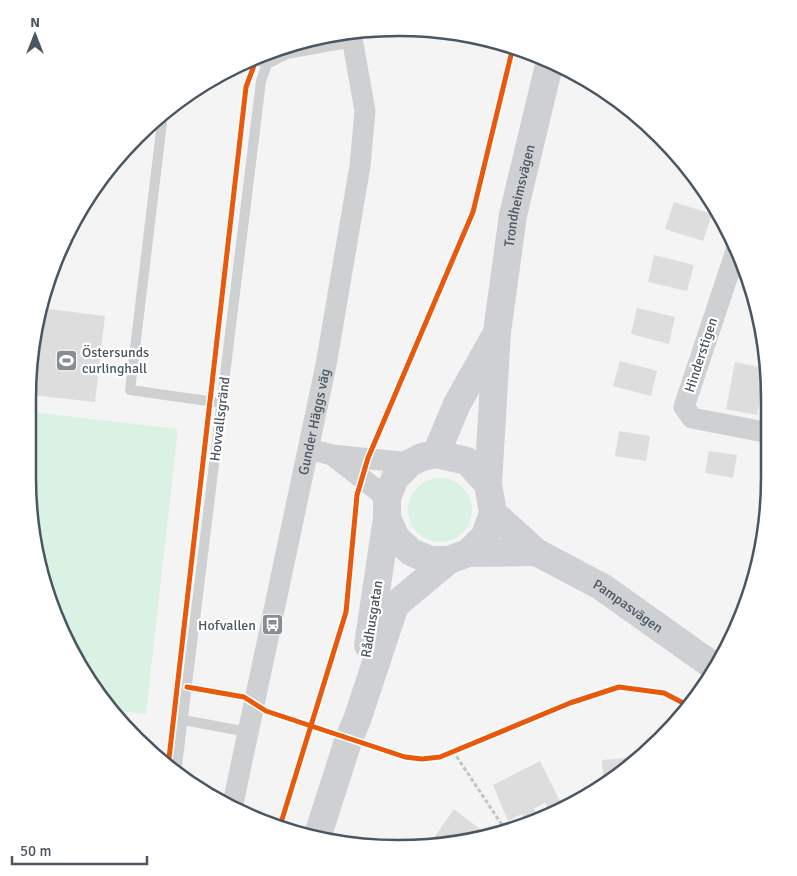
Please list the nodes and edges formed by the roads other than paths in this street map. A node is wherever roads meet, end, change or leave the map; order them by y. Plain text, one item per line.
1 (352, 39) edge
2 (331, 42) edge
3 (263, 63) edge
4 (267, 64) junction
5 (548, 69) edge
6 (162, 125) edge
7 (733, 260) edge
8 (498, 332) junction
9 (222, 403) junction
10 (761, 431) edge
11 (309, 448) junction
12 (332, 454) junction
13 (436, 454) junction
14 (410, 463) junction
15 (488, 484) junction
16 (387, 508) junction
17 (493, 513) junction
18 (536, 552) junction
19 (459, 557) junction
20 (709, 663) edge
21 (183, 720) junction
22 (357, 720) junction
23 (248, 732) junction
24 (177, 764) edge
25 (234, 800) edge
26 (319, 831) edge

1 - 11 street, Gunder Häggs väg
2 - 4 lane
3 - 4 lane
4 - 9 lane, Hovvallsgränd
5 - 8 main road, Trondheimsvägen
6 - 9 lane
7 - 10 street, Hinderstigen
8 - 13 main road, Trondheimsvägen
8 - 15 main road, Trondheimsvägen
9 - 21 lane, Hovvallsgränd
11 - 12 street
11 - 23 street, Gunder Häggs väg
12 - 14 street
12 - 16 street
13 - 14 main road
13 - 15 main road
14 - 16 main road
15 - 17 main road
16 - 19 main road
16 - 22 main road, Rådhusgatan
17 - 18 main road, Pampasvägen
17 - 19 main road
18 - 19 main road, Pampasvägen
18 - 20 main road, Pampasvägen
19 - 22 main road, Rådhusgatan
21 - 23 lane
21 - 24 lane, Hovvallsgränd
22 - 26 main road, Rådhusgatan
23 - 25 street, Gunder Häggs väg

